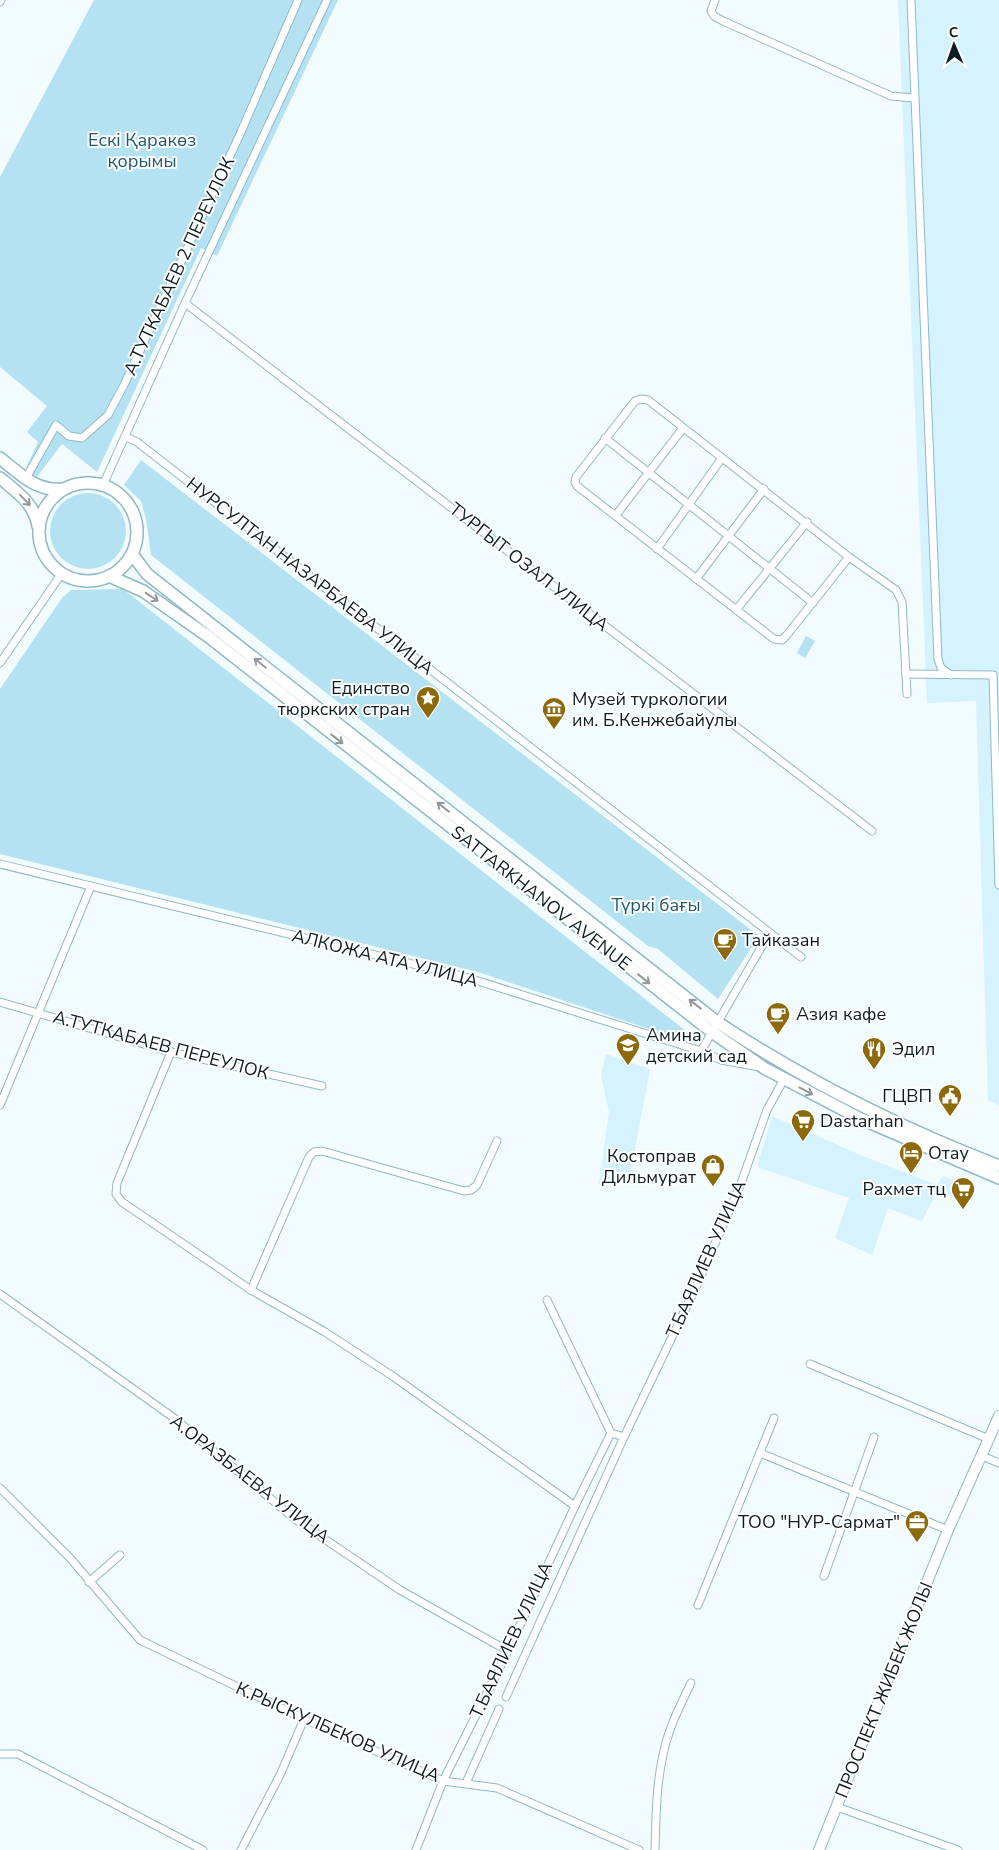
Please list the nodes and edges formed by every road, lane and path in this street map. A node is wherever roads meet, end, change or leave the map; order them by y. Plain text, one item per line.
1 (298, 0) edge
2 (327, 0) edge
3 (715, 0) edge
4 (912, 0) edge
5 (914, 98) junction
6 (185, 303) junction
7 (683, 428) junction
8 (126, 437) junction
9 (605, 438) junction
10 (0, 458) edge
11 (722, 458) junction
12 (649, 472) junction
13 (0, 478) edge
14 (26, 478) junction
15 (103, 485) junction
16 (63, 489) junction
17 (764, 490) junction
18 (689, 504) junction
19 (616, 515) junction
20 (807, 522) junction
21 (39, 529) junction
22 (730, 537) junction
23 (657, 549) junction
24 (132, 554) junction
25 (849, 557) junction
26 (770, 568) junction
27 (62, 573) junction
28 (109, 576) junction
29 (696, 579) junction
30 (813, 602) junction
31 (736, 610) junction
32 (0, 663) edge
33 (906, 674) junction
34 (950, 675) junction
35 (907, 694) dead end
36 (872, 831) dead end
37 (0, 864) edge
38 (91, 886) junction
39 (999, 886) edge
40 (769, 934) junction
41 (801, 957) dead end
42 (0, 1002) edge
43 (40, 1013) junction
44 (715, 1027) junction
45 (701, 1051) junction
46 (171, 1052) junction
47 (764, 1068) junction
48 (784, 1079) junction
49 (322, 1086) dead end
50 (0, 1105) edge
51 (497, 1141) dead end
52 (999, 1166) edge
53 (999, 1178) edge
54 (251, 1290) junction
55 (0, 1294) edge
56 (548, 1300) dead end
57 (810, 1364) dead end
58 (999, 1416) edge
59 (774, 1418) dead end
60 (612, 1433) junction
61 (624, 1437) junction
62 (874, 1437) dead end
63 (989, 1439) junction
64 (760, 1454) junction
65 (982, 1456) junction
66 (999, 1462) edge
67 (0, 1488) edge
68 (854, 1491) junction
69 (575, 1506) junction
70 (948, 1530) junction
71 (120, 1555) dead end
72 (824, 1576) dead end
73 (89, 1582) junction
74 (698, 1605) dead end
75 (508, 1651) junction
76 (691, 1683) dead end
77 (506, 1697) dead end
78 (499, 1709) dead end
79 (304, 1718) junction
80 (0, 1754) edge
81 (443, 1781) junction
82 (466, 1783) junction
83 (837, 1807) junction
84 (204, 1850) edge
85 (241, 1850) edge
86 (416, 1850) edge
87 (639, 1850) edge
88 (655, 1850) edge
89 (819, 1850) edge
90 (958, 1850) edge

1 - 14 street, А.ТУТКАБАЕВ 2 ПЕРЕУЛОК
2 - 6 street
3 - 5 street
4 - 5 street
5 - 34 street
6 - 8 street
6 - 36 street, ТУРГЫТ ОЗАЛ УЛИЦА
7 - 9 street
7 - 11 street
7 - 12 street
8 - 15 street
8 - 40 street, НУРСУЛТАН НАЗАРБАЕВА УЛИЦА
9 - 12 street
9 - 19 street
10 - 14 main road
11 - 17 street
11 - 18 street
12 - 18 street
12 - 19 street
13 -> 21 main road
14 - 16 main road
15 - 16 main road
15 - 24 main road
16 - 21 main road
17 - 20 street
17 - 22 street
18 - 22 street
18 - 23 street
19 - 23 street
20 - 25 street
20 - 26 street
21 - 27 main road
22 - 26 street
22 - 29 street
23 - 29 street
24 - 28 main road
44 -> 24 main road, SATTARKHANOV AVENUE
25 - 30 street
25 - 33 street
26 - 30 street
26 - 31 street
27 - 28 main road
27 - 32 street
28 -> 44 main road, SATTARKHANOV AVENUE
29 - 31 street
30 - 31 street
33 - 34 street
33 - 35 street
34 - 39 street
37 - 38 street, АЛКОЖА АТА УЛИЦА
38 - 43 street
38 - 45 street, АЛКОЖА АТА УЛИЦА
40 - 41 street, НУРСУЛТАН НАЗАРБАЕВА УЛИЦА
40 - 44 street
42 - 43 street, А.ТУТКАБАЕВ ПЕРЕУЛОК
43 - 46 street, А.ТУТКАБАЕВ ПЕРЕУЛОК
43 - 50 street
44 - 45 street
44 - 47 main road, SATTARKHANOV AVENUE
44 - 52 main road, SATTARKHANOV AVENUE
45 - 47 street, АЛКОЖА АТА УЛИЦА
46 - 49 street, А.ТУТКАБАЕВ ПЕРЕУЛОК
46 - 54 street
47 - 48 main road, SATTARKHANOV AVENUE
48 -> 53 main road, SATTARKHANOV AVENUE
48 - 61 street, Т.БАЯЛИЕВ УЛИЦА
51 - 54 street
54 - 69 street
55 - 75 street, А.ОРАЗБАЕВА УЛИЦА
56 - 60 street
57 - 63 street
58 - 63 main road, ПРОСПЕКТ ЖИБЕК ЖОЛЫ
59 - 64 street
60 - 61 street
60 - 69 street, Т.БАЯЛИЕВ УЛИЦА
61 - 77 street, Т.БАЯЛИЕВ УЛИЦА
62 - 68 street
63 - 65 main road, ПРОСПЕКТ ЖИБЕК ЖОЛЫ
64 - 68 street
64 - 74 street
65 - 66 street
65 - 70 main road, ПРОСПЕКТ ЖИБЕК ЖОЛЫ
67 - 73 street, К.РЫСКУЛБЕКОВ УЛИЦА
68 - 70 street
68 - 72 street
69 - 75 street, Т.БАЯЛИЕВ УЛИЦА
70 - 83 main road, ПРОСПЕКТ ЖИБЕК ЖОЛЫ
71 - 73 street
73 - 79 street, К.РЫСКУЛБЕКОВ УЛИЦА
75 - 81 street, Т.БАЯЛИЕВ УЛИЦА
76 - 88 street
78 - 82 street, Т.БАЯЛИЕВ УЛИЦА
79 - 81 street, К.РЫСКУЛБЕКОВ УЛИЦА
79 - 85 street
80 - 84 street
81 - 82 street, К.РЫСКУЛБЕКОВ УЛИЦА
81 - 86 street, Т.БАЯЛИЕВ УЛИЦА
82 - 87 street, К.РЫСКУЛБЕКОВ УЛИЦА
83 - 89 main road, ПРОСПЕКТ ЖИБЕК ЖОЛЫ
83 - 90 street

